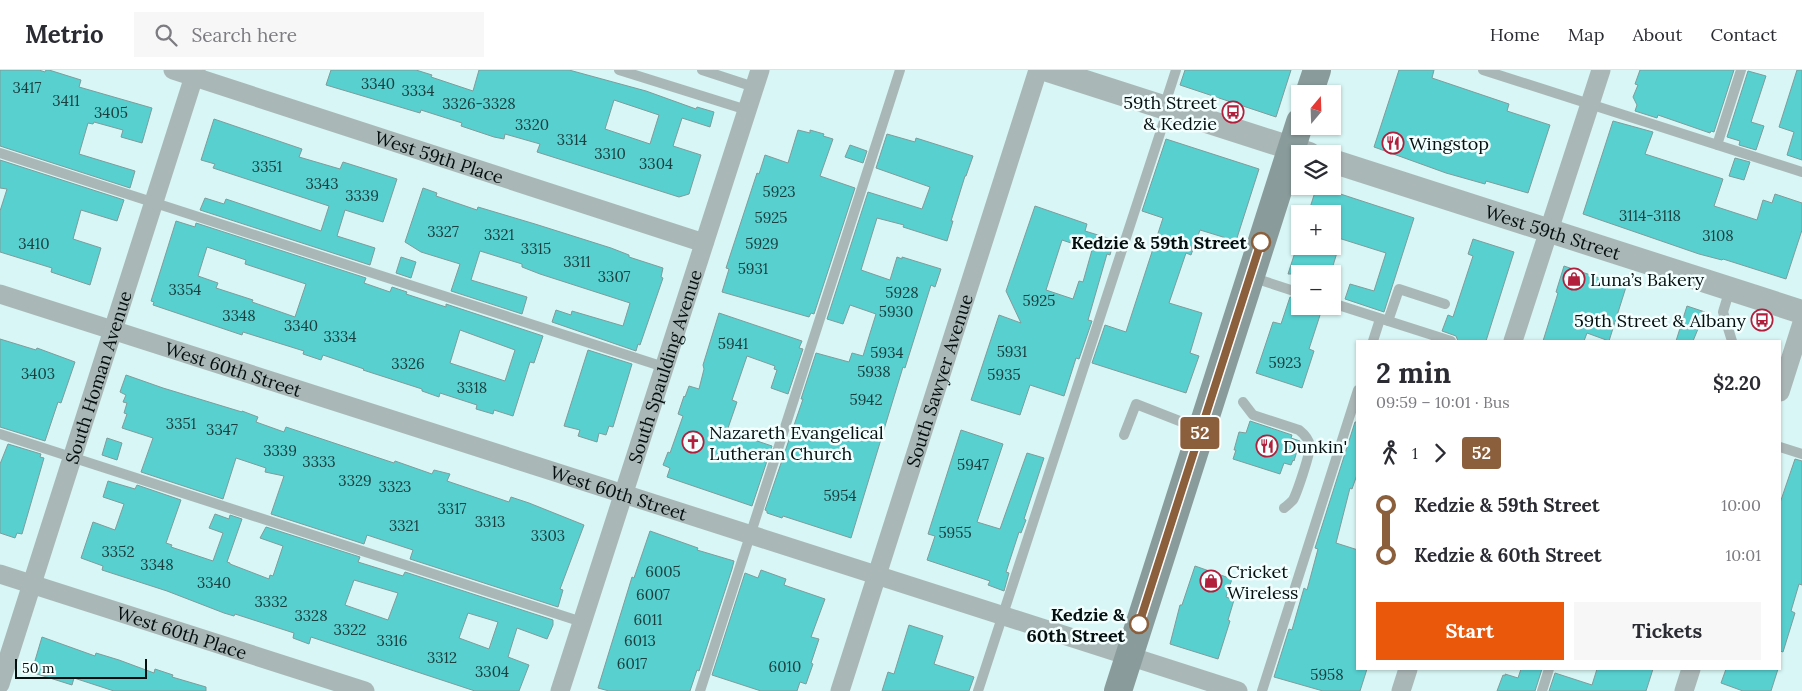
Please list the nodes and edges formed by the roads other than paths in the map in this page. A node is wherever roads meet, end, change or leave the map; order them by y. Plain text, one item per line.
1 (174, 70) edge
2 (619, 70) edge
3 (702, 70) edge
4 (900, 70) edge
5 (1038, 70) edge
6 (1048, 70) edge
7 (1176, 70) edge
8 (1317, 70) edge
9 (1483, 70) edge
10 (1600, 70) edge
11 (1741, 70) edge
12 (195, 73) edge
13 (757, 79) edge
14 (1312, 85) edge
15 (1590, 104) junction
16 (1166, 108) junction
17 (747, 110) junction
18 (1717, 145) junction
19 (1291, 148) edge
20 (0, 153) edge
21 (1341, 164) edge
22 (1802, 172) edge
23 (1291, 174) edge
24 (153, 203) junction
25 (1549, 230) junction
26 (704, 242) junction
27 (1250, 277) junction
28 (1730, 289) junction
29 (1291, 290) edge
30 (0, 294) edge
31 (1445, 304) dead end
32 (1341, 306) edge
33 (1802, 312) edge
34 (1384, 320) junction
35 (1802, 324) edge
36 (113, 330) junction
37 (1374, 340) edge
38 (1447, 340) edge
39 (1513, 340) edge
40 (1732, 340) edge
41 (664, 367) junction
42 (1781, 389) edge
43 (1356, 396) edge
44 (1243, 402) dead end
45 (1201, 429) junction
46 (0, 434) edge
47 (1124, 435) dead end
48 (1781, 447) edge
49 (1802, 454) edge
50 (72, 457) junction
51 (624, 494) junction
52 (1284, 508) dead end
53 (750, 534) junction
54 (0, 574) edge
55 (877, 575) junction
56 (32, 584) junction
57 (1003, 616) junction
58 (582, 622) junction
59 (1129, 656) junction
60 (1408, 670) edge
61 (1549, 670) edge
62 (1691, 670) edge
63 (0, 684) edge
64 (365, 691) edge
65 (560, 691) edge
66 (700, 691) edge
67 (840, 691) edge
68 (978, 691) edge
69 (1118, 691) edge
70 (1238, 691) edge
71 (1262, 691) edge
72 (1401, 691) edge
73 (1542, 691) edge
74 (1684, 691) edge

1 - 12 street, West 59th Place
2 - 17 lane
3 - 13 lane
4 - 53 lane
5 - 55 street, South Sawyer Avenue
6 - 16 street
7 - 16 lane
8 - 14 main road
9 - 15 lane
10 - 15 street
11 - 18 lane
12 - 24 street, South Homan Avenue
12 - 26 street, West 59th Place
13 - 17 street, South Spaulding Avenue
15 - 18 lane
15 - 25 street
16 - 19 street
16 - 57 lane
17 - 26 street, South Spaulding Avenue
18 - 22 lane
20 - 24 lane
21 - 25 street, West 59th Street
23 - 27 main road
24 - 36 street, South Homan Avenue
24 - 41 lane
25 - 28 street, West 59th Street
25 - 39 street
26 - 41 street, South Spaulding Avenue
27 - 29 lane
27 - 45 main road
28 - 33 street, West 59th Street
28 - 40 lane
30 - 36 street, West 60th Street
31 - 34 lane
32 - 34 lane
34 - 37 lane
34 - 38 lane
35 - 42 street
36 - 50 street, South Homan Avenue
36 - 51 street, West 60th Street
41 - 51 street, South Spaulding Avenue
43 - 71 lane
44 - 52 lane
45 - 47 lane
45 - 59 main road
46 - 50 lane
48 - 49 lane
50 - 56 street, South Homan Avenue
50 - 58 lane
51 - 53 street, West 60th Street
51 - 58 street, South Spaulding Avenue
53 - 55 street, West 60th Street
53 - 66 lane
54 - 56 street, West 60th Place
55 - 57 street, West 60th Street
55 - 67 street, South Sawyer Avenue
56 - 63 street, South Homan Avenue
56 - 64 street, West 60th Place
57 - 59 street, West 60th Street
57 - 68 lane
58 - 65 street, South Spaulding Avenue
59 - 69 main road
59 - 70 street, West 60th Street
60 - 72 street
61 - 73 lane
62 - 74 street

